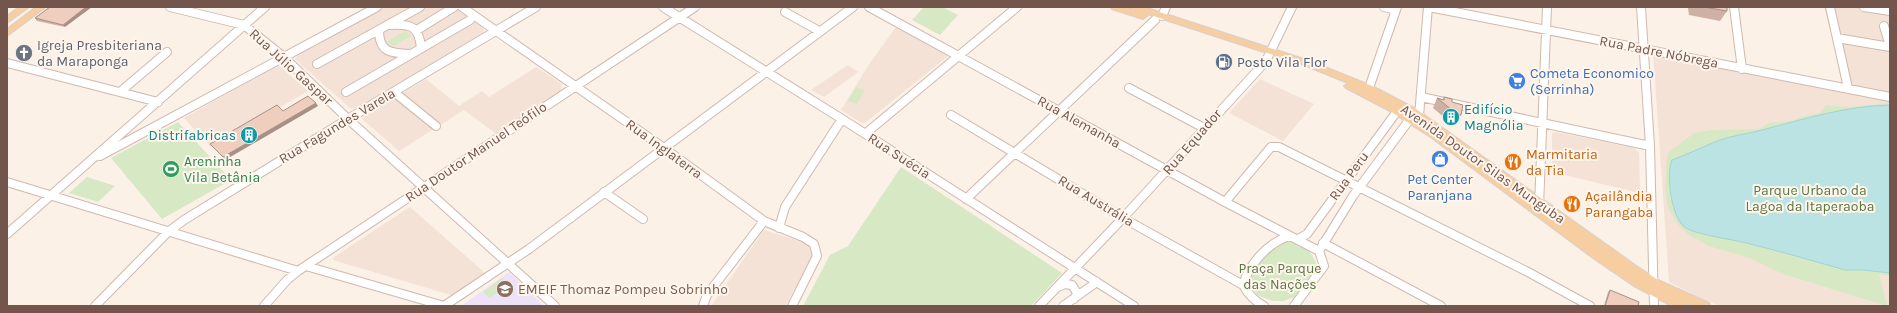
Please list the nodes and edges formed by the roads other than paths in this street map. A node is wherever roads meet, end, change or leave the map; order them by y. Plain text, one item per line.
1 (25, 7) edge
2 (42, 7) edge
3 (170, 7) edge
4 (265, 7) edge
5 (377, 7) edge
6 (420, 7) edge
7 (454, 7) edge
8 (462, 7) edge
9 (536, 7) edge
10 (663, 7) edge
11 (695, 7) edge
12 (853, 7) edge
13 (869, 7) edge
14 (1017, 7) edge
15 (1115, 7) edge
16 (1135, 7) edge
17 (1166, 7) edge
18 (1292, 7) edge
19 (1384, 7) edge
20 (1428, 7) edge
21 (1547, 7) edge
22 (1641, 7) edge
23 (1734, 7) edge
24 (1830, 7) edge
25 (1864, 7) edge
26 (1396, 9) edge
27 (1890, 11) edge
28 (785, 12) dead end
29 (680, 18) junction
30 (1158, 18) junction
31 (7, 20) edge
32 (470, 20) dead end
33 (244, 25) junction
34 (388, 25) junction
35 (1884, 26) dead end
36 (379, 30) junction
37 (417, 30) junction
38 (1546, 30) junction
39 (496, 31) junction
40 (819, 31) junction
41 (7, 33) edge
42 (1837, 38) junction
43 (1890, 46) edge
44 (421, 48) junction
45 (1644, 49) junction
46 (168, 52) dead end
47 (409, 54) junction
48 (1270, 54) junction
49 (960, 56) junction
50 (285, 58) junction
51 (7, 63) edge
52 (317, 64) dead end
53 (1742, 69) junction
54 (766, 72) junction
55 (576, 86) junction
56 (1129, 88) dead end
57 (1369, 88) junction
58 (1848, 88) junction
59 (120, 92) junction
60 (346, 92) dead end
61 (394, 92) junction
62 (1420, 97) junction
63 (1890, 97) edge
64 (158, 102) junction
65 (1398, 110) junction
66 (1060, 111) junction
67 (951, 115) dead end
68 (1414, 117) junction
69 (348, 119) junction
70 (842, 119) junction
71 (1542, 124) junction
72 (436, 126) dead end
73 (1204, 128) junction
74 (1382, 132) junction
75 (865, 134) junction
76 (1394, 138) junction
77 (1650, 146) junction
78 (111, 147) junction
79 (664, 148) junction
80 (1015, 152) junction
81 (1167, 170) junction
82 (1346, 181) junction
83 (7, 182) edge
84 (424, 187) junction
85 (1359, 188) junction
86 (604, 192) junction
87 (49, 196) junction
88 (966, 199) junction
89 (1225, 202) junction
90 (1539, 208) junction
91 (1124, 218) junction
92 (643, 219) dead end
93 (764, 221) junction
94 (779, 228) junction
95 (168, 232) junction
96 (7, 234) edge
97 (1294, 238) junction
98 (1321, 247) junction
99 (507, 264) junction
100 (306, 266) junction
101 (1077, 268) junction
102 (298, 271) junction
103 (1097, 282) junction
104 (1243, 285) junction
105 (1056, 288) junction
106 (1654, 288) junction
107 (1074, 299) junction
108 (95, 306) edge
109 (264, 306) edge
110 (444, 306) edge
111 (555, 306) edge
112 (702, 306) edge
113 (792, 306) edge
114 (1039, 306) edge
115 (1063, 306) edge
116 (1134, 306) edge
117 (1262, 306) edge
118 (1294, 306) edge
119 (1441, 306) edge
120 (1590, 306) edge
121 (1654, 306) edge
122 (1682, 306) edge
123 (1705, 306) edge

1 - 31 main road
2 - 41 main road
3 - 33 street, Rua Júlio Gaspar
4 - 33 street
5 - 50 street
6 - 34 street
7 - 37 street
8 - 39 street, Rua Inglaterra
9 - 39 street, Rua Fagundes Varela
10 - 29 street, Rua Suécia
11 - 29 street, Rua Doutor Manuel Teófilo
12 - 40 street
13 - 49 street, Rua Alemanha
14 - 49 street
15 - 30 main road, Avenida Doutor Silas Munguba
16 - 30 main road, Avenida Doutor Silas Munguba
17 - 30 street
18 - 48 street, Rua Equador
19 - 26 street
20 - 38 street, Rua Padre Nóbrega
20 - 62 street
21 - 38 street
22 - 45 street
23 - 53 street
24 - 42 street
25 - 27 street
26 - 57 street
28 - 40 street
29 - 54 street, Rua Suécia
29 - 55 street, Rua Doutor Manuel Teófilo
30 - 48 main road, Avenida Doutor Silas Munguba
30 - 66 street
32 - 44 street
33 - 50 street, Rua Júlio Gaspar
33 - 64 street
34 - 36 street
34 - 37 street
35 - 43 street
36 - 47 street
36 - 52 street
37 - 44 street
38 - 45 street, Rua Padre Nóbrega
38 - 71 street
39 - 55 street, Rua Inglaterra
39 - 61 street, Rua Fagundes Varela
40 - 54 street
42 - 43 street
42 - 58 street
44 - 47 street
45 - 53 street, Rua Padre Nóbrega
45 - 77 street
46 - 59 street
47 - 60 street
48 - 57 main road, Avenida Doutor Silas Munguba
48 - 65 main road, Avenida Doutor Silas Munguba
48 - 73 street, Rua Equador
49 - 66 street, Rua Alemanha
49 - 75 street
50 - 69 street, Rua Júlio Gaspar
50 - 78 street
51 - 59 street
53 - 58 street, Rua Padre Nóbrega
54 - 70 street, Rua Suécia
54 - 79 street
55 - 79 street, Rua Inglaterra
55 - 84 street, Rua Doutor Manuel Teófilo
56 - 73 street
57 - 68 main road, Avenida Doutor Silas Munguba
58 - 63 street, Rua Padre Nóbrega
59 - 64 street
61 - 69 street, Rua Fagundes Varela
61 - 72 street
62 - 68 street
62 - 71 street
64 - 78 street
65 - 68 main road, Avenida Doutor Silas Munguba
65 - 74 street, Rua Peru
66 - 80 street
66 - 81 street, Rua Alemanha
67 - 80 street, Rua Austrália
68 - 76 street, Rua Peru
68 - 90 main road, Avenida Doutor Silas Munguba
69 - 84 street, Rua Júlio Gaspar
69 - 95 street, Rua Fagundes Varela
70 - 75 street, Rua Suécia
70 - 94 street
71 - 77 street
71 - 90 street
73 - 81 street, Rua Equador
74 - 76 street
74 - 82 street, Rua Peru
75 - 88 street, Rua Suécia
76 - 85 street, Rua Peru
77 - 106 street
78 - 87 street
79 - 86 street
79 - 93 street, Rua Inglaterra
80 - 88 street
80 - 91 street, Rua Austrália
81 - 89 street, Rua Alemanha
81 - 91 street, Rua Equador
82 - 85 street
82 - 89 street
82 - 97 street, Rua Peru
83 - 87 street
84 - 99 street, Rua Júlio Gaspar
84 - 100 street, Rua Doutor Manuel Teófilo
85 - 98 street, Rua Peru
85 - 120 street
86 - 92 street
86 - 99 street
87 - 95 street
87 - 96 street
88 - 101 street, Rua Suécia
89 - 97 street, Rua Alemanha
90 - 106 main road, Avenida Doutor Silas Munguba
91 - 101 street, Rua Equador
91 - 104 street, Rua Austrália
93 - 94 street, Rua Inglaterra
93 - 112 street
94 - 113 street, Rua Inglaterra
95 - 102 street
95 - 108 street, Rua Fagundes Varela
97 - 98 street
97 - 104 street, Rua Peru
98 - 118 street
98 - 119 street
99 - 110 street
99 - 111 street, Rua Júlio Gaspar
100 - 102 street, Rua Doutor Manuel Teófilo
100 - 110 street
101 - 103 street, Rua Suécia
101 - 105 street, Rua Equador
102 - 109 street, Rua Doutor Manuel Teófilo
103 - 107 street
103 - 116 street, Rua Suécia
104 - 117 street
105 - 107 street
105 - 114 street, Rua Equador
106 - 121 street
106 - 122 main road, Avenida Doutor Silas Munguba
106 - 123 main road, Avenida Doutor Silas Munguba
107 - 115 street

